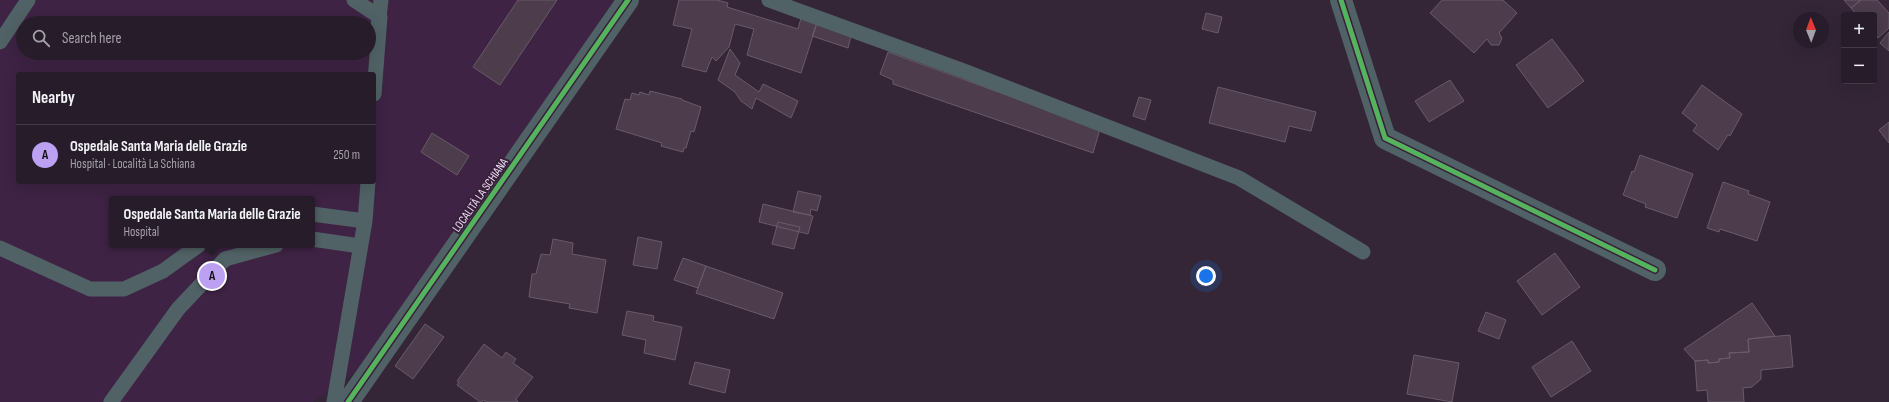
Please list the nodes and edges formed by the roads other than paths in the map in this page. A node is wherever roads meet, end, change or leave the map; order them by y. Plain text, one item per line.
1 (28, 0) edge
2 (354, 0) edge
3 (381, 0) edge
4 (628, 0) edge
5 (769, 0) edge
6 (1340, 0) edge
7 (17, 16) edge
8 (380, 17) junction
9 (16, 18) edge
10 (0, 42) edge
11 (376, 50) edge
12 (375, 60) edge
13 (373, 72) edge
14 (376, 72) edge
15 (361, 184) edge
16 (368, 184) edge
17 (315, 214) edge
18 (361, 221) junction
19 (315, 240) edge
20 (353, 245) junction
21 (0, 248) edge
22 (195, 248) edge
23 (265, 248) edge
24 (1363, 252) dead end
25 (1655, 270) dead end
26 (111, 402) edge
27 (328, 402) edge
28 (334, 402) edge
29 (348, 402) edge

1 - 7 lane
2 - 8 lane
3 - 8 lane
4 - 29 street, LOCALITÀ LA SCHIANA
5 - 24 lane
6 - 25 street
8 - 11 lane
8 - 14 lane
9 - 10 lane
12 - 13 lane
15 - 18 lane
16 - 18 lane
17 - 18 lane
18 - 20 lane
18 - 28 lane
19 - 20 lane
20 - 27 lane
21 - 22 lane
23 - 26 lane

